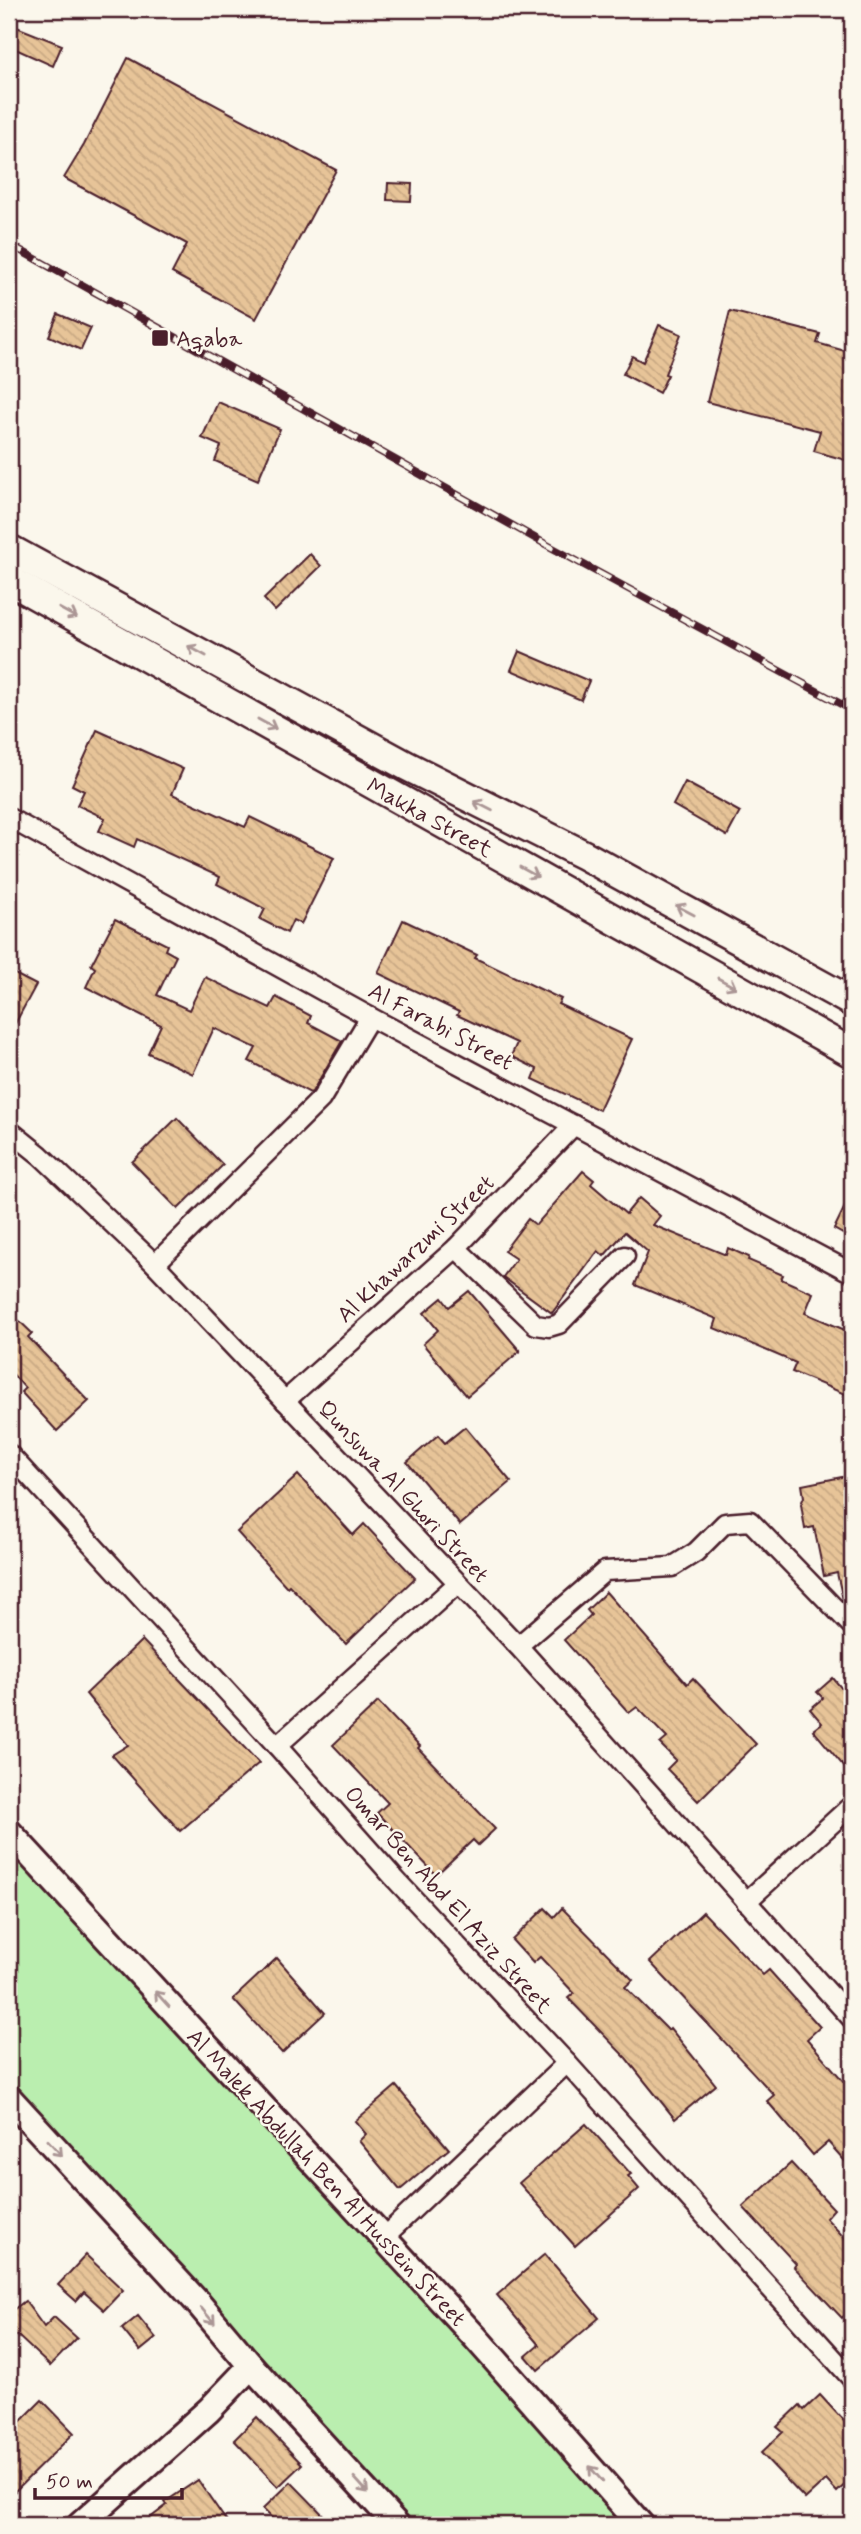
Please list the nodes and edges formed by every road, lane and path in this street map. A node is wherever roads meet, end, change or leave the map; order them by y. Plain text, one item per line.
1 (9, 549) edge
2 (9, 580) edge
3 (9, 818) edge
4 (852, 1002) edge
5 (370, 1017) junction
6 (852, 1053) edge
7 (575, 1125) junction
8 (9, 1130) edge
9 (456, 1248) junction
10 (625, 1256) dead end
11 (155, 1264) junction
12 (852, 1273) edge
13 (285, 1401) junction
14 (9, 1454) edge
15 (457, 1584) junction
16 (852, 1626) edge
17 (517, 1646) junction
18 (277, 1746) junction
19 (852, 1805) edge
20 (9, 1832) edge
21 (746, 1902) junction
22 (852, 2019) edge
23 (567, 2063) junction
24 (9, 2098) edge
25 (383, 2238) junction
26 (251, 2366) junction
27 (852, 2378) edge
28 (80, 2525) edge
29 (397, 2525) edge
30 (641, 2525) edge

4 -> 1 main road, Makka Street
2 -> 6 main road, Makka Street
3 - 5 street, Al Farabi Street
5 - 7 street, Al Farabi Street
5 - 11 street
7 - 9 street, Al Khawarzmi Street
7 - 12 street, Al Farabi Street
8 - 11 street, Qunsuwa Al Ghori Street
9 - 10 street
9 - 13 street, Al Khawarzmi Street
11 - 13 street, Qunsuwa Al Ghori Street
13 - 15 street, Qunsuwa Al Ghori Street
14 - 18 street, Omar Ben Abd El Aziz Street
15 - 17 street, Qunsuwa Al Ghori Street
15 - 18 street
16 - 17 street
17 - 21 street, Qunsuwa Al Ghori Street
18 - 23 street, Omar Ben Abd El Aziz Street
19 - 21 street
25 -> 20 main road, Al Malek Abdullah Ben Al Hussein Street
21 - 22 street, Qunsuwa Al Ghori Street
23 - 25 street
23 - 27 street, Omar Ben Abd El Aziz Street
24 -> 26 main road
30 -> 25 main road, Al Malek Abdullah Ben Al Hussein Street
26 - 28 main road
26 -> 29 main road

